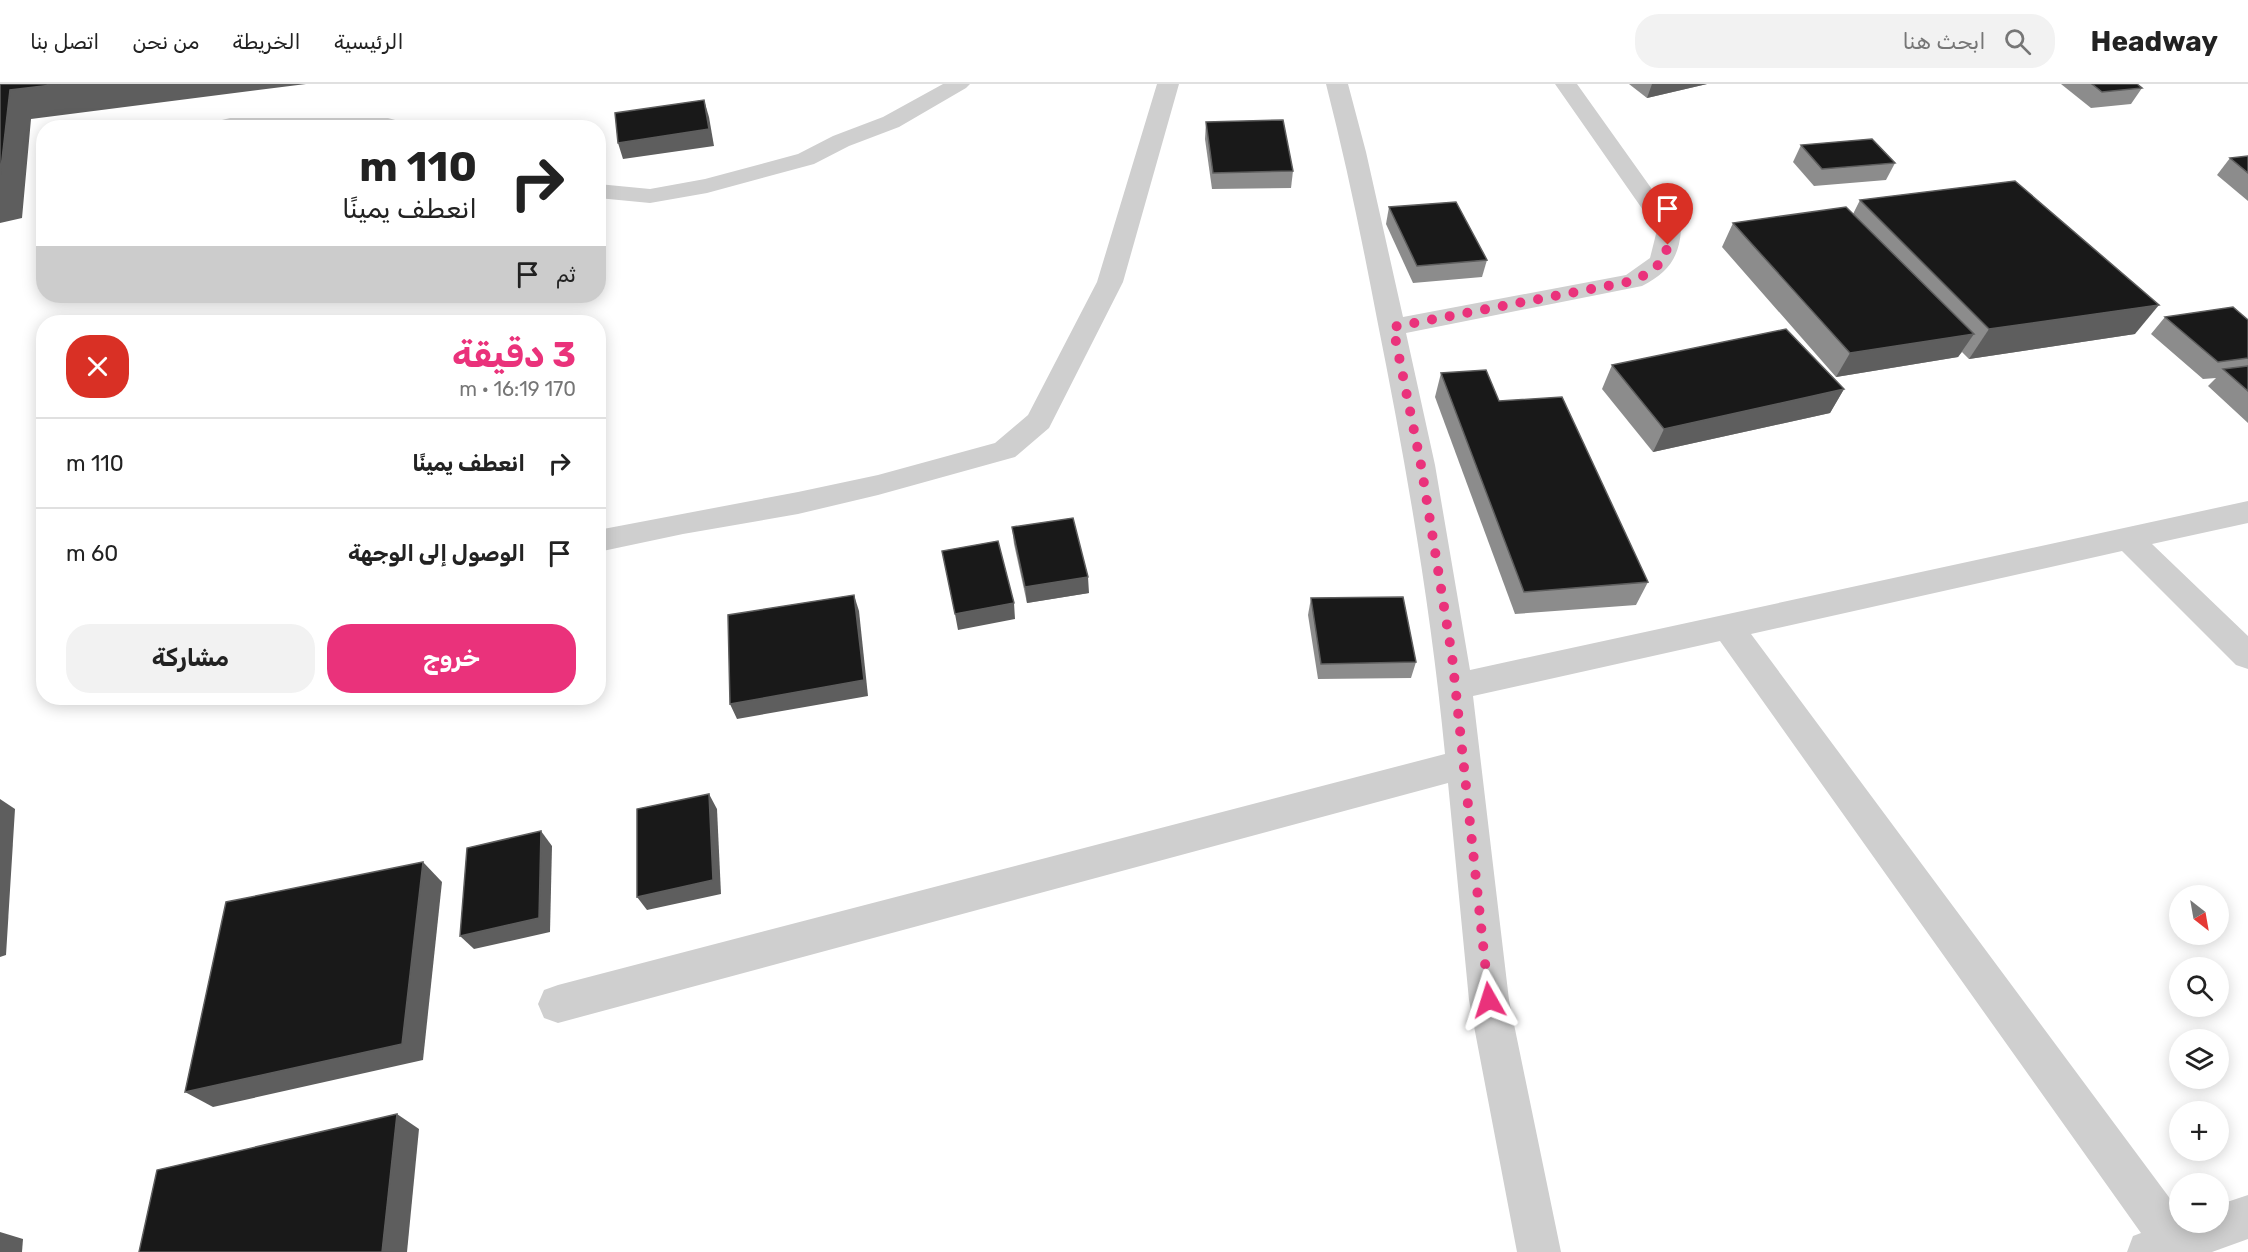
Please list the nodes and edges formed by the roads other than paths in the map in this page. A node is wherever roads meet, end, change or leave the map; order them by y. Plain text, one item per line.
1 (959, 84) edge
2 (1168, 84) edge
3 (1337, 84) edge
4 (1566, 84) edge
5 (606, 192) edge
6 (1393, 327) junction
7 (2248, 512) edge
8 (606, 539) edge
9 (2128, 539) junction
10 (1728, 627) junction
11 (2248, 656) edge
12 (1455, 687) junction
13 (1464, 764) junction
14 (558, 1004) dead end
15 (2248, 1217) edge
16 (2162, 1247) edge
17 (1539, 1252) edge

1 - 5 street
2 - 8 street
3 - 6 street
4 - 6 street
6 - 12 street
7 - 9 street
9 - 10 street
9 - 11 street
10 - 12 street
10 - 16 street
12 - 13 street
13 - 14 street
13 - 17 street
15 - 16 street

